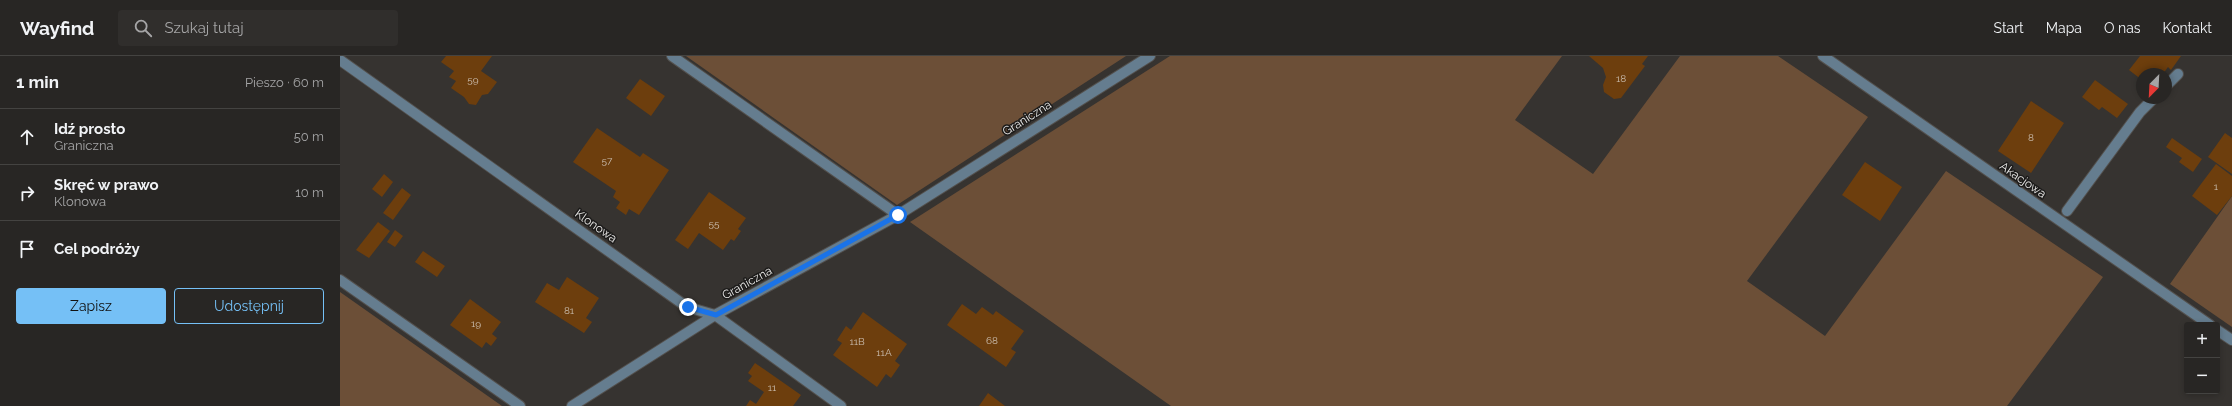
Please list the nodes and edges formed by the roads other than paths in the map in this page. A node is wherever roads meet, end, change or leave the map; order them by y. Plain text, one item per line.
1 (672, 56) edge
2 (1150, 56) edge
3 (1823, 56) edge
4 (340, 60) edge
5 (2178, 74) dead end
6 (2172, 80) edge
7 (2148, 104) edge
8 (2067, 211) dead end
9 (898, 215) junction
10 (340, 280) edge
11 (716, 315) junction
12 (2206, 322) edge
13 (2220, 332) edge
14 (2232, 340) edge
15 (520, 406) edge
16 (572, 406) edge
17 (841, 406) edge

1 - 9 street
2 - 9 street, Graniczna
3 - 12 street, Akacjowa
4 - 11 street, Klonowa
5 - 6 street
7 - 8 street
9 - 11 street, Graniczna
10 - 15 street
11 - 16 street, Graniczna
11 - 17 street, Klonowa
13 - 14 street

